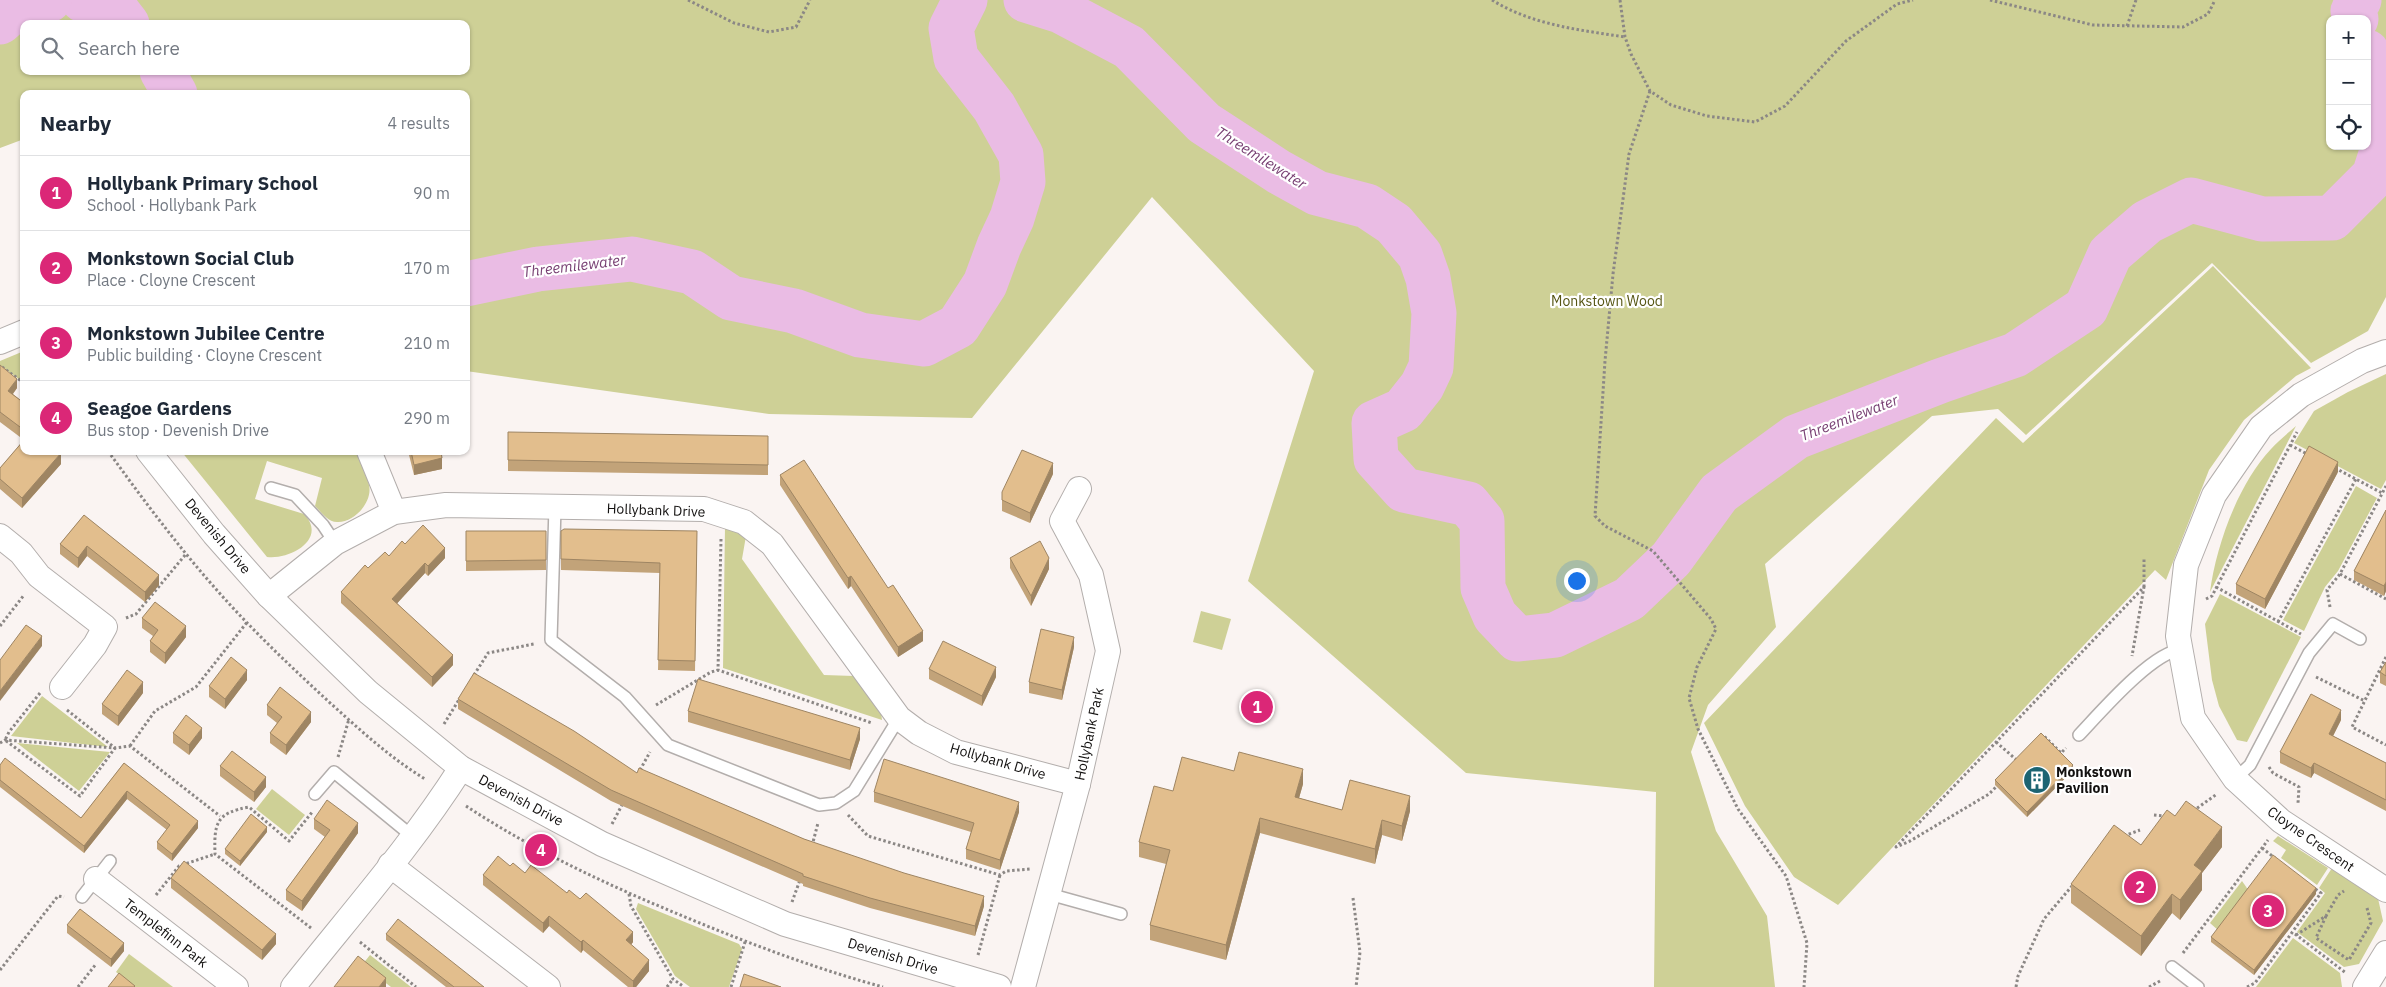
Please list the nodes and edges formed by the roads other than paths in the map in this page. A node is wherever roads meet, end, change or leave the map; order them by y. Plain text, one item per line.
1 (20, 334) edge
2 (0, 342) edge
3 (2386, 352) edge
4 (151, 455) edge
5 (371, 455) edge
6 (271, 488) dead end
7 (1079, 489) dead end
8 (555, 507) junction
9 (394, 512) junction
10 (0, 536) edge
11 (334, 543) junction
12 (269, 596) junction
13 (2360, 639) dead end
14 (2181, 650) junction
15 (62, 687) road end
16 (895, 724) junction
17 (2079, 735) road end
18 (461, 768) junction
19 (2235, 779) junction
20 (1078, 784) junction
21 (315, 794) road end
22 (412, 836) junction
23 (110, 861) dead end
24 (390, 865) junction
25 (89, 888) joint
26 (2386, 890) edge
27 (1048, 894) junction
28 (1121, 914) dead end
29 (2386, 953) edge
30 (2172, 967) road end
31 (2358, 982) edge
32 (236, 987) edge
33 (293, 987) edge
34 (548, 987) edge
35 (999, 987) edge
36 (1023, 987) edge
37 (2198, 987) edge

1 - 2 street
3 - 14 street, Cloyne Crescent
4 - 12 street, Devenish Drive
5 - 9 street
6 - 11 lane
7 - 20 street, Hollybank Park
8 - 9 street, Hollybank Drive
8 - 16 street, Hollybank Drive
8 - 16 lane
9 - 11 street, Hollybank Drive
10 - 15 street
11 - 12 street, Hollybank Drive
12 - 18 street, Devenish Drive
13 - 19 lane
14 - 17 lane
14 - 19 street, Cloyne Crescent
16 - 20 street, Hollybank Drive
18 - 22 street
18 - 35 street, Devenish Drive
19 - 26 street, Cloyne Crescent
20 - 27 street, Hollybank Park
21 - 22 lane
22 - 24 street
23 - 25 lane
24 - 33 street
24 - 34 street
25 - 32 street, Templefinn Park
27 - 28 lane
27 - 36 street, Hollybank Park
29 - 31 street
30 - 37 lane

